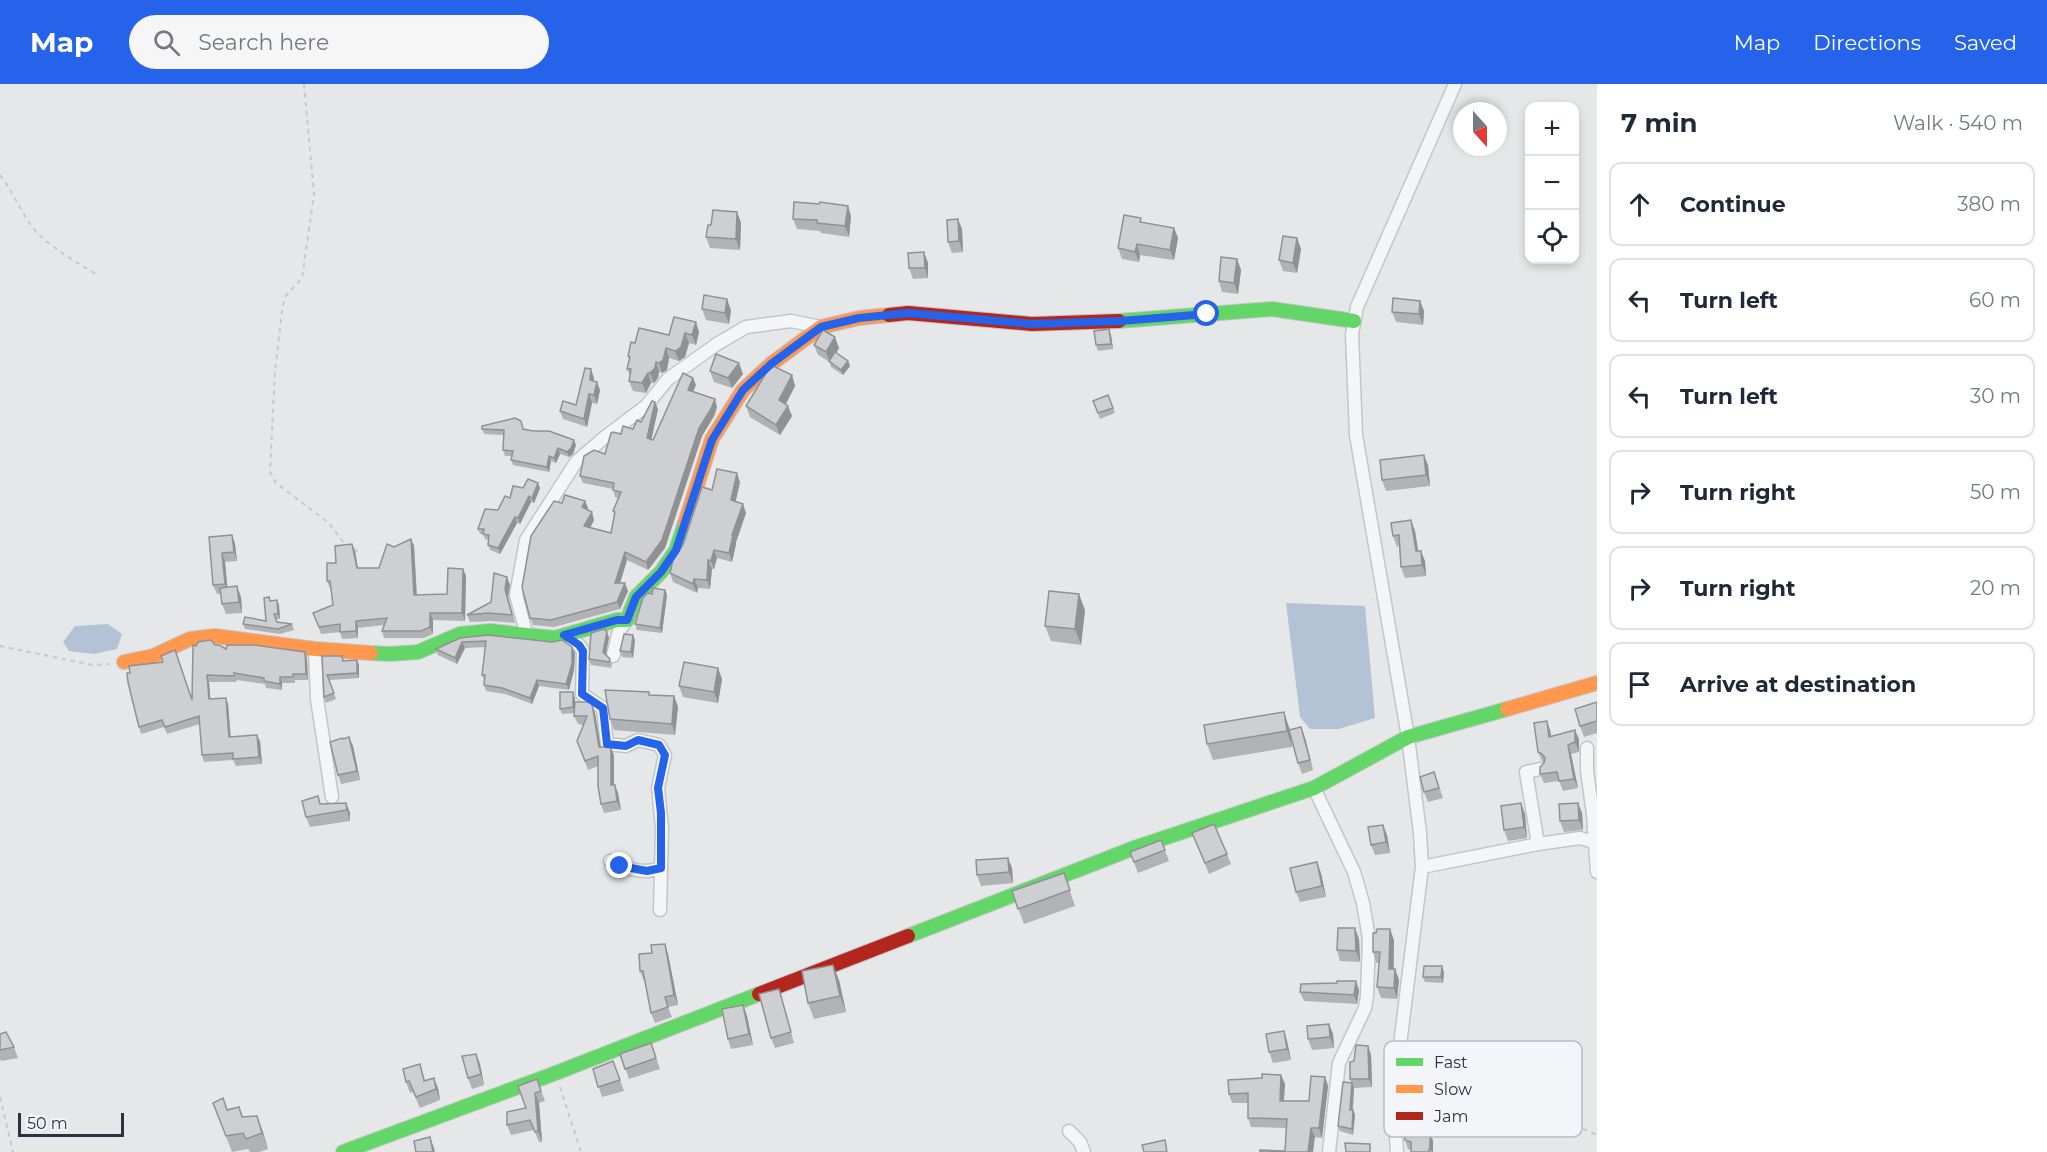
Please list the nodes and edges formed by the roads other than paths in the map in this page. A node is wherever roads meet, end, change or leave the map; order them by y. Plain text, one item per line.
1 (1455, 84) edge
2 (1354, 321) junction
3 (821, 327) junction
4 (627, 620) junction
5 (564, 635) junction
6 (527, 636) junction
7 (315, 649) junction
8 (613, 656) dead end
9 (124, 662) road end
10 (1597, 683) edge
11 (1408, 737) junction
12 (1587, 748) dead end
13 (1540, 769) edge
14 (1314, 788) junction
15 (332, 797) dead end
16 (1594, 842) junction
17 (1538, 844) junction
18 (610, 861) dead end
19 (1422, 867) junction
20 (661, 868) junction
21 (1597, 872) edge
22 (660, 910) dead end
23 (1400, 1041) edge
24 (1069, 1131) dead end
25 (1396, 1137) edge
26 (343, 1152) edge
27 (1084, 1152) edge
28 (1329, 1152) edge
29 (1397, 1152) edge

1 - 2 street
2 - 3 street
2 - 11 street
3 - 4 street
3 - 6 street
4 - 5 street
4 - 8 street
5 - 6 street
5 - 20 street
6 - 7 street
7 - 9 street
7 - 15 street
10 - 11 street
11 - 14 street
11 - 19 street
12 - 16 street
13 - 17 street
14 - 26 street
14 - 28 street
16 - 17 street
16 - 21 street
17 - 19 street
18 - 20 street
19 - 23 street
20 - 22 street
24 - 27 street
25 - 29 street

